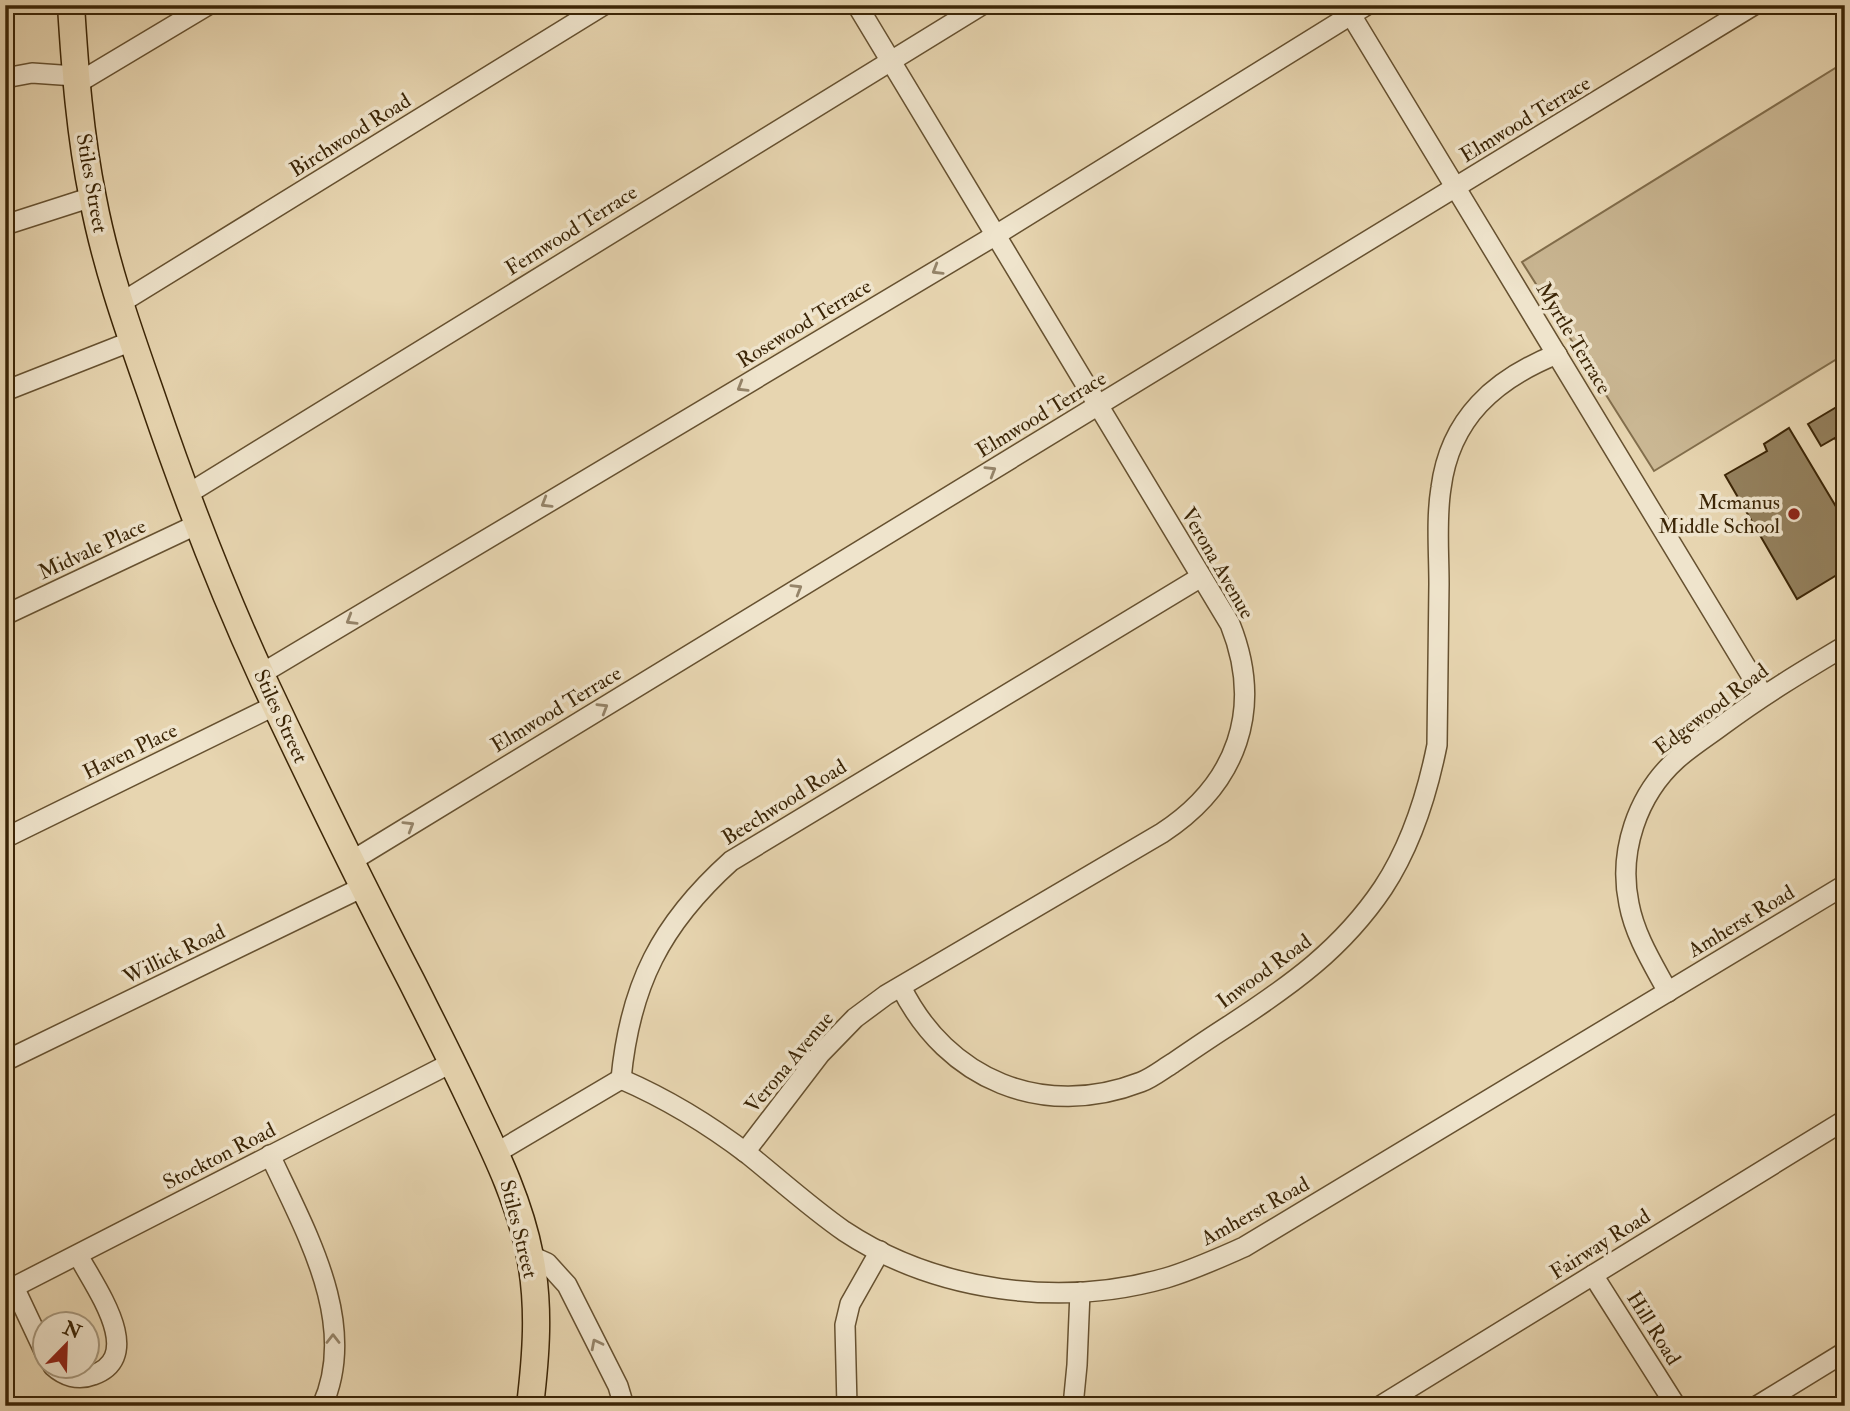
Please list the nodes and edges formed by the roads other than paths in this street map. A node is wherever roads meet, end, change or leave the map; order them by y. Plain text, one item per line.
1 (71, 5) edge
2 (208, 5) edge
3 (604, 5) edge
4 (857, 5) edge
5 (982, 5) edge
6 (1754, 5) edge
7 (1354, 9) edge
8 (890, 60) junction
9 (5, 78) edge
10 (76, 80) junction
11 (1456, 187) junction
12 (92, 197) junction
13 (5, 225) edge
14 (996, 235) junction
15 (119, 304) junction
16 (132, 341) junction
17 (1557, 354) junction
18 (5, 391) edge
19 (1098, 406) junction
20 (186, 495) junction
21 (198, 524) junction
22 (1201, 577) junction
23 (5, 615) edge
24 (1845, 646) edge
25 (261, 674) junction
26 (1763, 695) junction
27 (276, 705) junction
28 (5, 838) edge
29 (350, 862) junction
30 (1845, 885) edge
31 (363, 887) junction
32 (901, 987) junction
33 (1668, 992) junction
34 (5, 1061) edge
35 (453, 1062) junction
36 (621, 1079) junction
37 (1845, 1120) edge
38 (745, 1152) junction
39 (496, 1153) junction
40 (270, 1155) junction
41 (880, 1251) junction
42 (78, 1255) junction
43 (531, 1259) junction
44 (1593, 1275) junction
45 (10, 1288) edge
46 (1080, 1292) junction
47 (32, 1329) edge
48 (1845, 1352) edge
49 (102, 1369) edge
50 (322, 1406) edge
51 (530, 1406) edge
52 (624, 1406) edge
53 (848, 1406) edge
54 (1073, 1406) edge
55 (1380, 1406) edge
56 (1676, 1406) edge
57 (1757, 1406) edge

1 - 10 main road, Stiles Street
2 - 10 street
3 - 15 street, Birchwood Road
4 - 8 street, Verona Avenue
5 - 8 street, Fernwood Terrace
6 - 11 street, Elmwood Terrace
7 - 11 street, Myrtle Terrace
7 - 14 street, Rosewood Terrace
8 - 14 street, Verona Avenue
8 - 20 street, Fernwood Terrace
9 - 10 street
10 - 12 main road, Stiles Street
11 - 17 street, Myrtle Terrace
11 - 19 street, Elmwood Terrace
12 - 13 street
12 - 15 main road, Stiles Street
14 - 19 street, Verona Avenue
14 -> 25 street, Rosewood Terrace
15 - 16 main road, Stiles Street
16 - 18 street
16 - 20 main road, Stiles Street
17 - 26 street, Myrtle Terrace
17 - 32 street, Inwood Road
19 - 22 street, Verona Avenue
29 -> 19 street, Elmwood Terrace
20 - 21 main road, Stiles Street
21 - 23 street, Midvale Place
21 - 25 main road, Stiles Street
22 - 32 street, Verona Avenue
22 - 36 street, Beechwood Road
24 - 26 street, Edgewood Road
25 - 27 main road, Stiles Street
26 - 33 street, Edgewood Road
27 - 28 street, Haven Place
27 - 29 main road, Stiles Street
29 - 31 main road, Stiles Street
30 - 33 street, Amherst Road
31 - 34 street, Willick Road
31 - 35 main road, Stiles Street
32 - 38 street, Verona Avenue
33 - 46 street, Amherst Road
35 - 39 main road, Stiles Street
35 - 40 street, Stockton Road
36 - 38 street, Amherst Road
36 - 39 street
37 - 44 street, Fairway Road
38 - 41 street, Amherst Road
39 - 43 main road, Stiles Street
40 - 42 street, Stockton Road
50 -> 40 street
41 - 46 street, Amherst Road
41 - 53 street
42 - 45 street, Stockton Road
42 - 49 street
43 - 51 main road, Stiles Street
52 -> 43 street
44 - 55 street, Fairway Road
44 - 56 street, Hill Road
45 - 47 street
46 - 54 street
48 - 57 street

